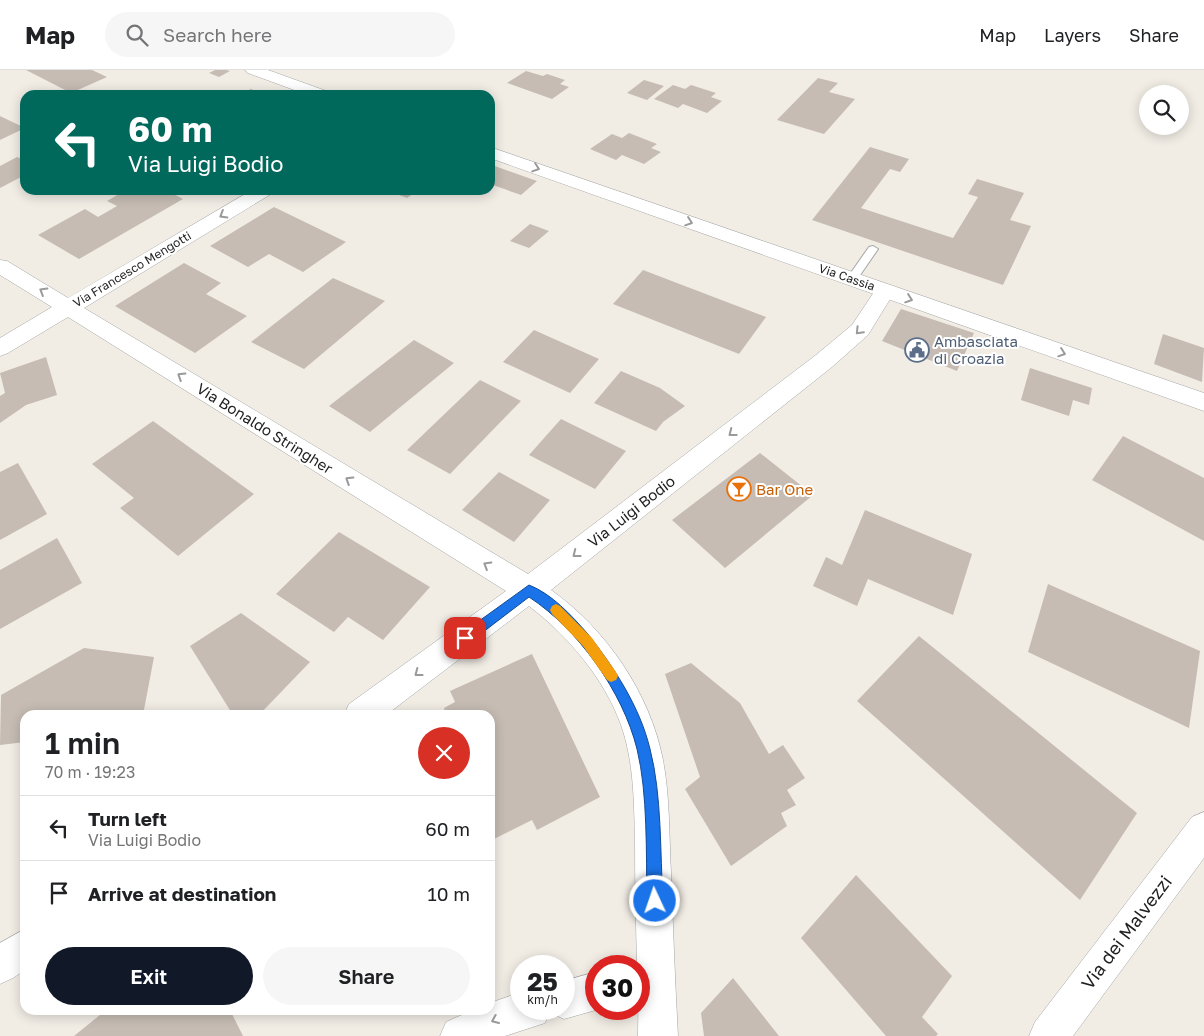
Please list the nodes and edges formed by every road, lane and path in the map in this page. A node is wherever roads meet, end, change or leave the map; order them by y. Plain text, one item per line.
1 (253, 70) edge
2 (309, 90) edge
3 (495, 154) edge
4 (257, 195) edge
5 (872, 249) dead end
6 (0, 266) edge
7 (852, 279) junction
8 (885, 291) junction
9 (69, 306) junction
10 (0, 348) edge
11 (1204, 402) edge
12 (529, 590) junction
13 (367, 710) edge
14 (1204, 829) edge
15 (20, 951) edge
16 (648, 955) edge
17 (0, 965) edge
18 (650, 990) edge
19 (510, 1014) edge
20 (460, 1036) edge
21 (658, 1036) edge
22 (1048, 1036) edge

1 - 2 street
3 -> 7 street, Via Cassia
4 -> 9 street, Via Francesco Mengotti
5 - 7 lane
9 -> 6 street, Via Bonaldo Stringher
7 - 8 street, Via Cassia
8 -> 11 street, Via Cassia
8 -> 12 street, Via Luigi Bodio
9 - 10 street, Via Francesco Mengotti
12 -> 9 street, Via Bonaldo Stringher
12 -> 13 street, Via Luigi Bodio
12 - 16 street, Via Bonaldo Stringher
14 - 22 street, Via dei Malvezzi
15 - 17 street
18 - 21 street, Via Bonaldo Stringher
19 -> 20 street

